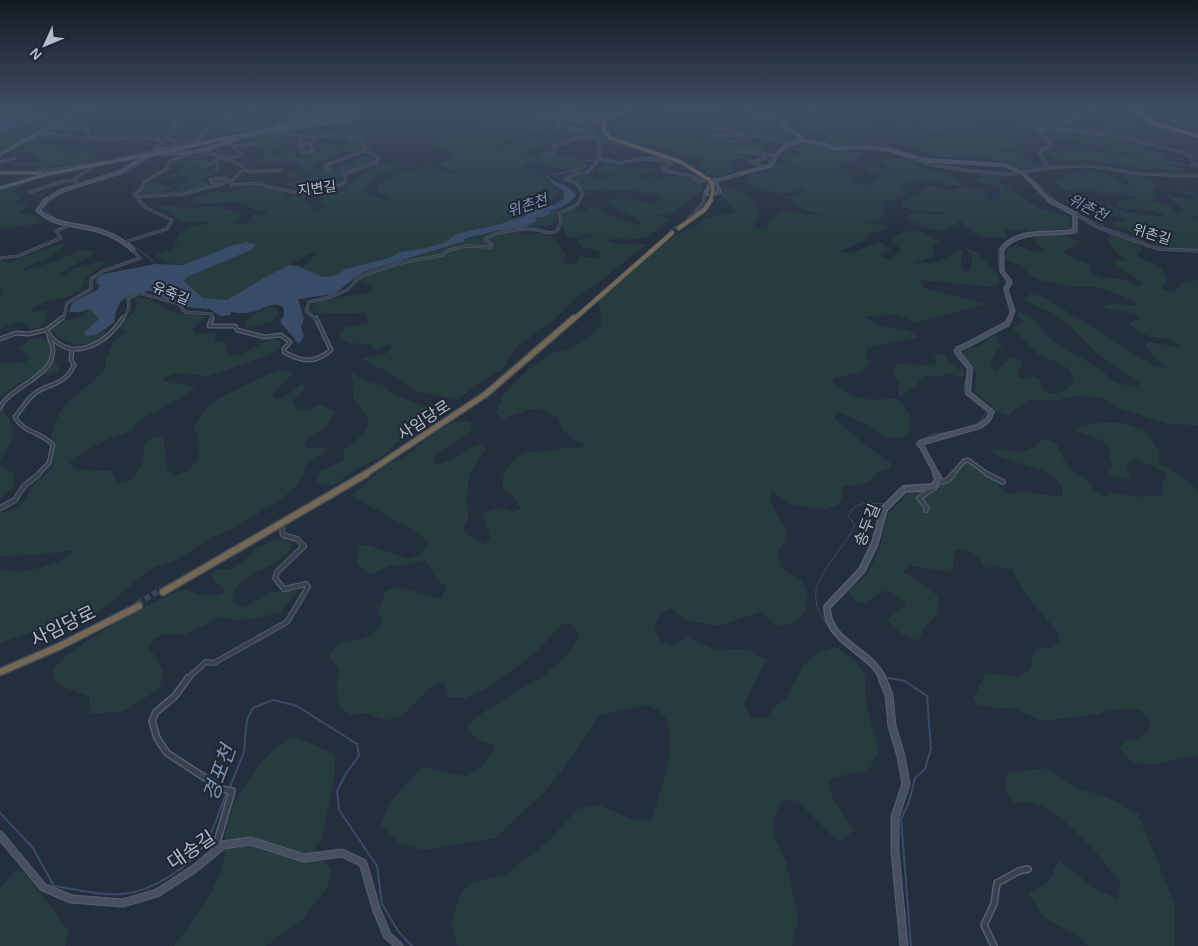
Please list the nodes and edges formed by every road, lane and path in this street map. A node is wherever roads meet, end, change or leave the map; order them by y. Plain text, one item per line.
1 (143, 154) edge
2 (143, 154) edge
3 (149, 154) edge
4 (155, 154) edge
5 (189, 154) edge
6 (213, 154) edge
7 (240, 154) edge
8 (355, 154) edge
9 (373, 154) edge
10 (599, 154) edge
11 (658, 154) edge
12 (764, 154) edge
13 (767, 154) edge
14 (901, 154) edge
15 (1042, 154) edge
16 (1186, 154) edge
17 (771, 155) junction
18 (906, 156) junction
19 (15, 158) dead end
20 (222, 158) junction
21 (600, 158) junction
22 (143, 159) junction
23 (226, 160) junction
24 (750, 160) dead end
25 (0, 162) edge
26 (213, 162) junction
27 (754, 162) junction
28 (764, 166) junction
29 (1198, 166) edge
30 (91, 167) junction
31 (203, 167) dead end
32 (1048, 168) junction
33 (216, 169) dead end
34 (330, 169) dead end
35 (246, 170) junction
36 (281, 170) dead end
37 (0, 172) edge
38 (59, 172) junction
39 (255, 172) junction
40 (1023, 173) junction
41 (251, 174) dead end
42 (1198, 176) edge
43 (210, 179) dead end
44 (214, 179) dead end
45 (75, 180) junction
46 (236, 180) dead end
47 (231, 181) junction
48 (712, 183) junction
49 (217, 184) junction
50 (267, 184) dead end
51 (78, 185) junction
52 (0, 188) edge
53 (270, 188) junction
54 (30, 192) dead end
55 (706, 194) joint
56 (135, 197) junction
57 (708, 206) junction
58 (1074, 214) junction
59 (688, 219) junction
60 (70, 225) junction
61 (671, 233) tunnel mouth
62 (126, 242) junction
63 (133, 250) joint
64 (1198, 251) edge
65 (0, 258) edge
66 (46, 330) junction
67 (49, 337) junction
68 (0, 339) edge
69 (72, 350) junction
70 (0, 408) edge
71 (939, 482) junction
72 (1003, 482) dead end
73 (933, 486) junction
74 (0, 508) edge
75 (926, 510) dead end
76 (282, 529) dead end
77 (163, 591) tunnel mouth
78 (138, 605) tunnel mouth
79 (0, 671) edge
80 (0, 835) edge
81 (215, 850) junction
82 (1028, 868) dead end
83 (399, 946) edge
84 (904, 946) edge
85 (994, 946) edge

1 - 37 street
2 - 30 main road
3 - 22 street
4 - 30 main road, bridge
5 - 56 street
6 - 20 street
7 - 23 street
8 - 34 street
9 - 53 street, 지변길
10 - 21 street
11 - 48 highway, bridge
12 - 17 street
13 - 17 street
14 - 18 street, 위촌길
15 - 32 street
16 - 29 street
17 - 27 street
17 - 28 street
18 - 40 street, 위촌길
18 - 40 street
19 - 25 street
20 - 23 street
20 - 26 street
21 - 48 street
21 - 69 street, 유죽길
22 - 30 main road
22 - 51 street
23 - 35 street
24 - 27 street
26 - 31 street
26 - 33 street
27 - 28 street
28 - 48 street
30 - 38 main road
30 - 45 street
30 - 52 main road
32 - 40 street
32 - 42 street
35 - 39 street
35 - 46 street
35 - 47 street
36 - 39 street
37 - 38 main road
38 - 52 main road
39 - 41 street
40 - 58 street, 위촌길
43 - 49 street
44 - 47 street
45 - 51 street
45 - 54 street
47 - 49 street
47 - 53 street, 지변길
48 - 55 street
48 - 57 highway
48 - 57 highway
48 - 59 highway
49 - 56 street
50 - 53 street
51 - 60 street
55 - 59 street
56 - 62 street
57 - 59 highway
58 - 64 street, 위촌길
58 - 71 street
60 - 62 street
60 - 65 street
61 - 77 highway, 사임당로
62 - 63 street
63 - 66 street
66 - 67 street
66 - 68 street
67 - 69 street
67 - 70 street
69 - 74 street
71 - 72 street
71 - 73 street, 송두길
73 - 75 street
73 - 84 street, 송두길
76 - 81 street
78 - 79 highway, 사임당로
80 - 81 street, 대송길
81 - 83 street, 대송길
82 - 85 street

